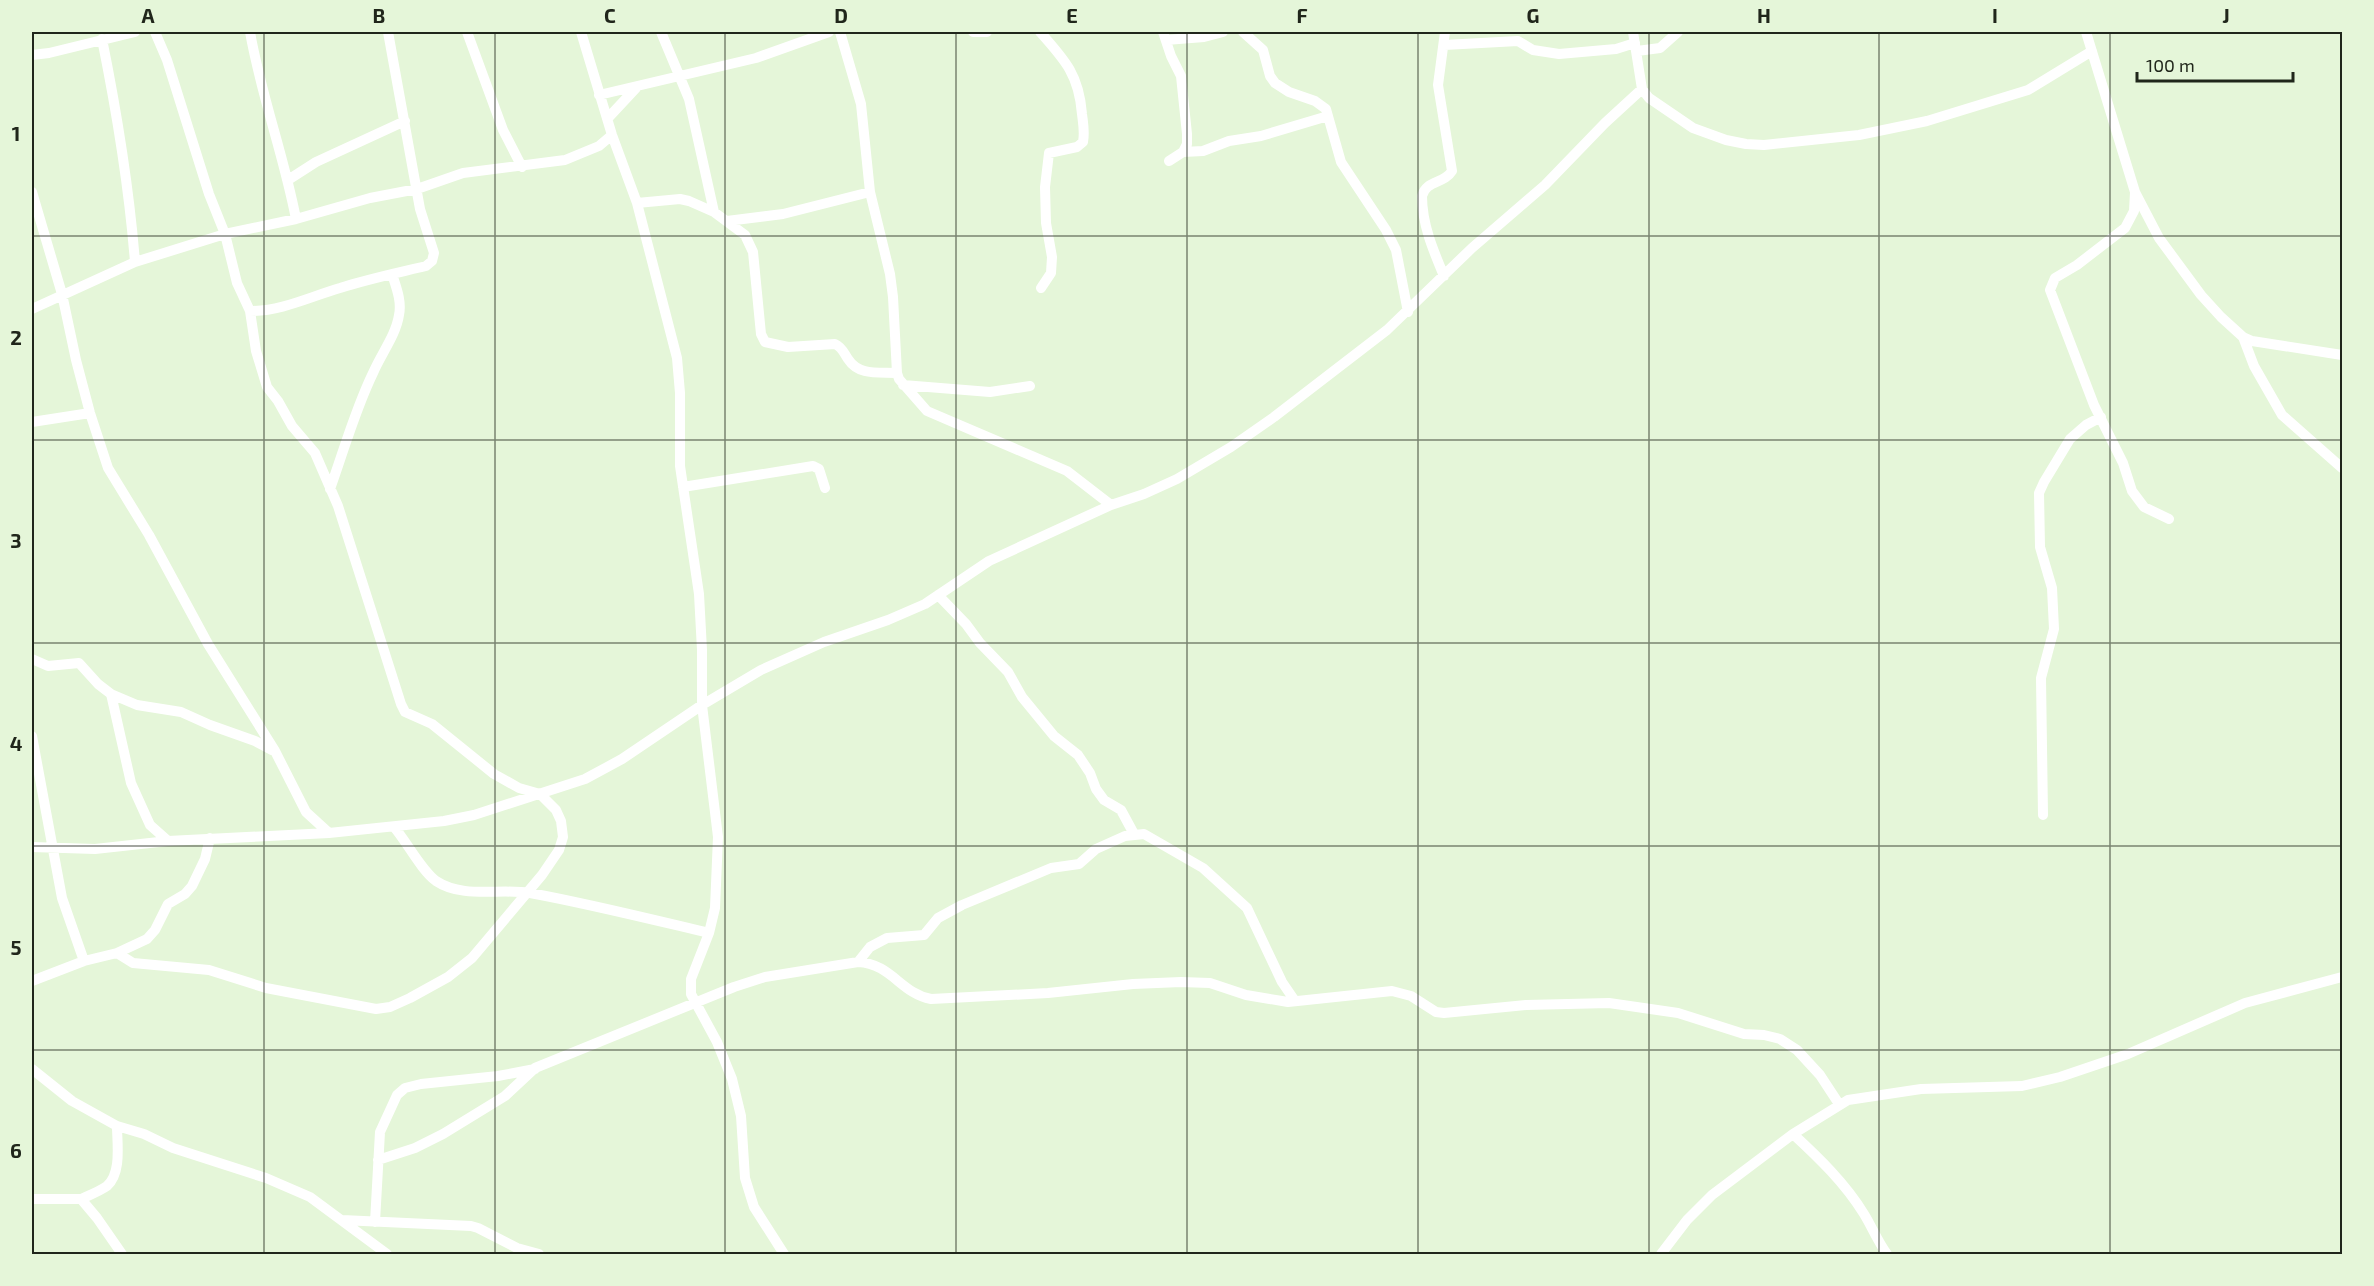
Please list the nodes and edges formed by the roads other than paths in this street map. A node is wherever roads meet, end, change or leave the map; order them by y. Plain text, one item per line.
1 (135, 32) edge
2 (156, 32) edge
3 (250, 32) edge
4 (388, 32) edge
5 (467, 32) edge
6 (581, 32) edge
7 (661, 32) edge
8 (829, 32) edge
9 (840, 32) edge
10 (973, 32) edge
11 (987, 32) edge
12 (1040, 32) edge
13 (1223, 32) edge
14 (1243, 32) edge
15 (1445, 32) edge
16 (1678, 32) edge
17 (2086, 32) edge
18 (1164, 36) edge
19 (102, 39) junction
20 (1635, 42) edge
21 (1444, 45) junction
22 (2092, 51) junction
23 (32, 56) edge
24 (681, 76) junction
25 (636, 88) junction
26 (1642, 89) junction
27 (599, 95) junction
28 (1328, 116) junction
29 (608, 118) junction
30 (405, 121) junction
31 (612, 135) junction
32 (1183, 152) junction
33 (1169, 161) dead end
34 (522, 167) junction
35 (288, 180) junction
36 (417, 189) junction
37 (32, 192) edge
38 (870, 192) junction
39 (2135, 192) junction
40 (637, 203) junction
41 (714, 212) junction
42 (296, 219) junction
43 (727, 220) junction
44 (225, 234) junction
45 (135, 262) junction
46 (392, 274) junction
47 (1444, 276) junction
48 (1041, 288) dead end
49 (62, 294) junction
50 (32, 309) edge
51 (250, 310) junction
52 (1408, 312) junction
53 (2243, 337) junction
54 (2343, 356) edge
55 (897, 373) junction
56 (903, 386) junction
57 (1030, 386) dead end
58 (90, 413) junction
59 (2101, 417) junction
60 (32, 423) edge
61 (2343, 468) edge
62 (683, 487) junction
63 (825, 488) dead end
64 (330, 489) junction
65 (1111, 506) junction
66 (2169, 519) dead end
67 (938, 595) junction
68 (32, 658) edge
69 (111, 694) junction
70 (702, 705) junction
71 (32, 736) edge
72 (275, 752) junction
73 (540, 794) junction
74 (2043, 815) dead end
75 (394, 826) junction
76 (329, 833) junction
77 (1134, 834) junction
78 (210, 838) junction
79 (168, 841) junction
80 (32, 848) edge
81 (52, 849) junction
82 (526, 893) junction
83 (709, 933) junction
84 (117, 953) junction
85 (84, 961) junction
86 (858, 962) junction
87 (2343, 977) edge
88 (32, 981) edge
89 (1295, 1001) junction
90 (696, 1004) junction
91 (535, 1068) junction
92 (32, 1069) edge
93 (1839, 1104) junction
94 (117, 1126) junction
95 (1793, 1134) junction
96 (378, 1160) junction
97 (32, 1199) edge
98 (81, 1199) junction
99 (341, 1220) junction
100 (375, 1222) junction
101 (122, 1254) edge
102 (387, 1254) edge
103 (539, 1254) edge
104 (784, 1254) edge
105 (1661, 1254) edge
106 (1887, 1254) edge

1 - 19 street
2 - 44 street
3 - 35 street
4 - 30 street
5 - 34 street
6 - 27 street
7 - 24 street
8 - 24 street
9 - 38 street
10 - 11 street
12 - 48 street
13 - 18 street
14 - 28 street
15 - 21 street
16 - 20 street
17 - 22 street
18 - 32 street
19 - 23 street
19 - 45 street
20 - 21 street
20 - 26 street
21 - 47 street
22 - 26 street
22 - 39 street
24 - 25 street
24 - 41 street
25 - 27 street
25 - 29 street
26 - 47 street
27 - 29 street
28 - 32 street
28 - 52 street
29 - 31 street
30 - 35 street
30 - 36 street
31 - 34 street
31 - 40 street
32 - 33 street
34 - 36 street
35 - 42 street
36 - 42 street
36 - 46 street
37 - 49 street
38 - 43 street
38 - 55 street
39 - 53 street
39 - 59 street
40 - 41 street
40 - 62 street
41 - 43 street
42 - 44 street
43 - 55 street
44 - 45 street
44 - 51 street
45 - 49 street
46 - 51 street
46 - 64 street
47 - 52 street
49 - 50 street
49 - 58 street
51 - 64 street
52 - 65 street
53 - 54 street
53 - 61 street
55 - 56 street
56 - 57 street
56 - 65 street
58 - 60 street
58 - 72 street
59 - 66 street
59 - 74 street
62 - 63 street
62 - 70 street
64 - 73 street
65 - 67 street
67 - 70 street
67 - 77 street
68 - 69 street
69 - 72 street
69 - 79 street
70 - 73 street
70 - 83 street
71 - 81 street
72 - 76 street
73 - 75 street
73 - 82 street
75 - 76 street
75 - 82 street
76 - 78 street
77 - 86 street
77 - 89 street
78 - 79 street
78 - 84 street
79 - 81 street
80 - 81 street
81 - 85 street
82 - 83 street
82 - 84 street
83 - 90 street
84 - 85 street
85 - 88 street
86 - 89 street
86 - 90 street
87 - 93 street
89 - 93 street
90 - 91 street
90 - 104 street
91 - 96 street
91 - 96 street
92 - 94 street
93 - 95 street
94 - 98 street
94 - 99 street
95 - 105 street
95 - 106 street
96 - 100 street
97 - 98 street
98 - 101 street
99 - 100 street
99 - 102 street
100 - 103 street

